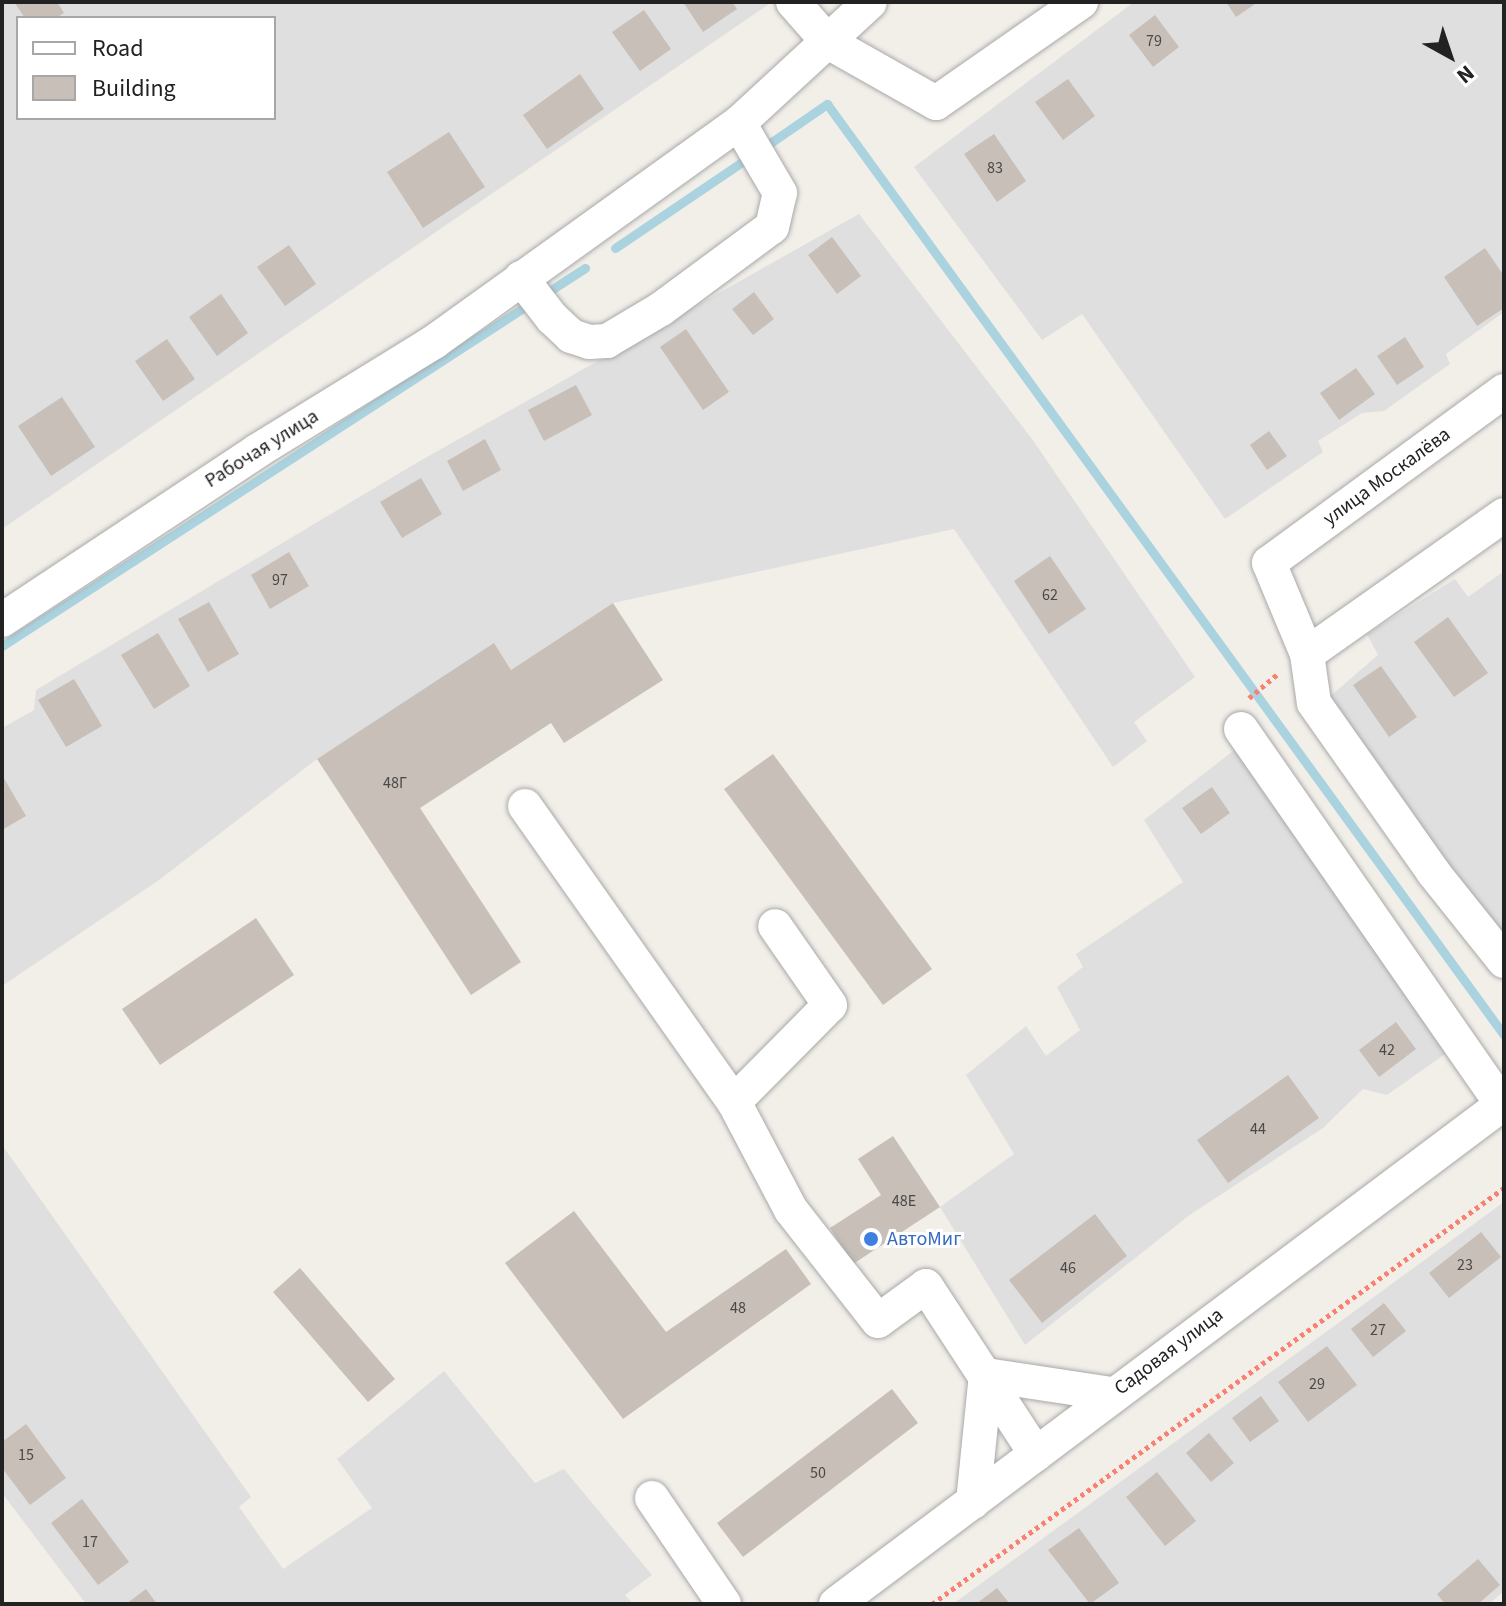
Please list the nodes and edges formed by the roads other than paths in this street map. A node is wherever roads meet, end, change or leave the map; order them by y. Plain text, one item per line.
1 (793, 2) edge
2 (870, 2) edge
3 (1081, 2) edge
4 (828, 42) junction
5 (739, 123) junction
6 (521, 278) junction
7 (1504, 391) edge
8 (1504, 515) edge
9 (2, 620) edge
10 (1307, 654) junction
11 (1241, 729) road end
12 (525, 806) dead end
13 (775, 926) dead end
14 (1504, 961) edge
15 (734, 1102) junction
16 (1503, 1104) edge
17 (986, 1375) junction
18 (1112, 1394) junction
19 (1036, 1454) junction
20 (652, 1498) dead end
21 (973, 1502) junction
22 (724, 1604) edge
23 (836, 1604) edge

1 - 4 street
2 - 4 street, Рабочая улица
3 - 4 street
4 - 5 street, Рабочая улица
5 - 6 street, Рабочая улица
5 - 6 street
6 - 9 street, Рабочая улица
7 - 10 street, улица Москалёва
8 - 10 street
10 - 14 street
11 - 16 street
12 - 15 street
13 - 15 street
15 - 17 street
16 - 18 street, Садовая улица
17 - 18 street
17 - 19 street
17 - 21 street
18 - 19 street, Садовая улица
19 - 21 street, Садовая улица
20 - 22 street
21 - 23 street, Садовая улица

